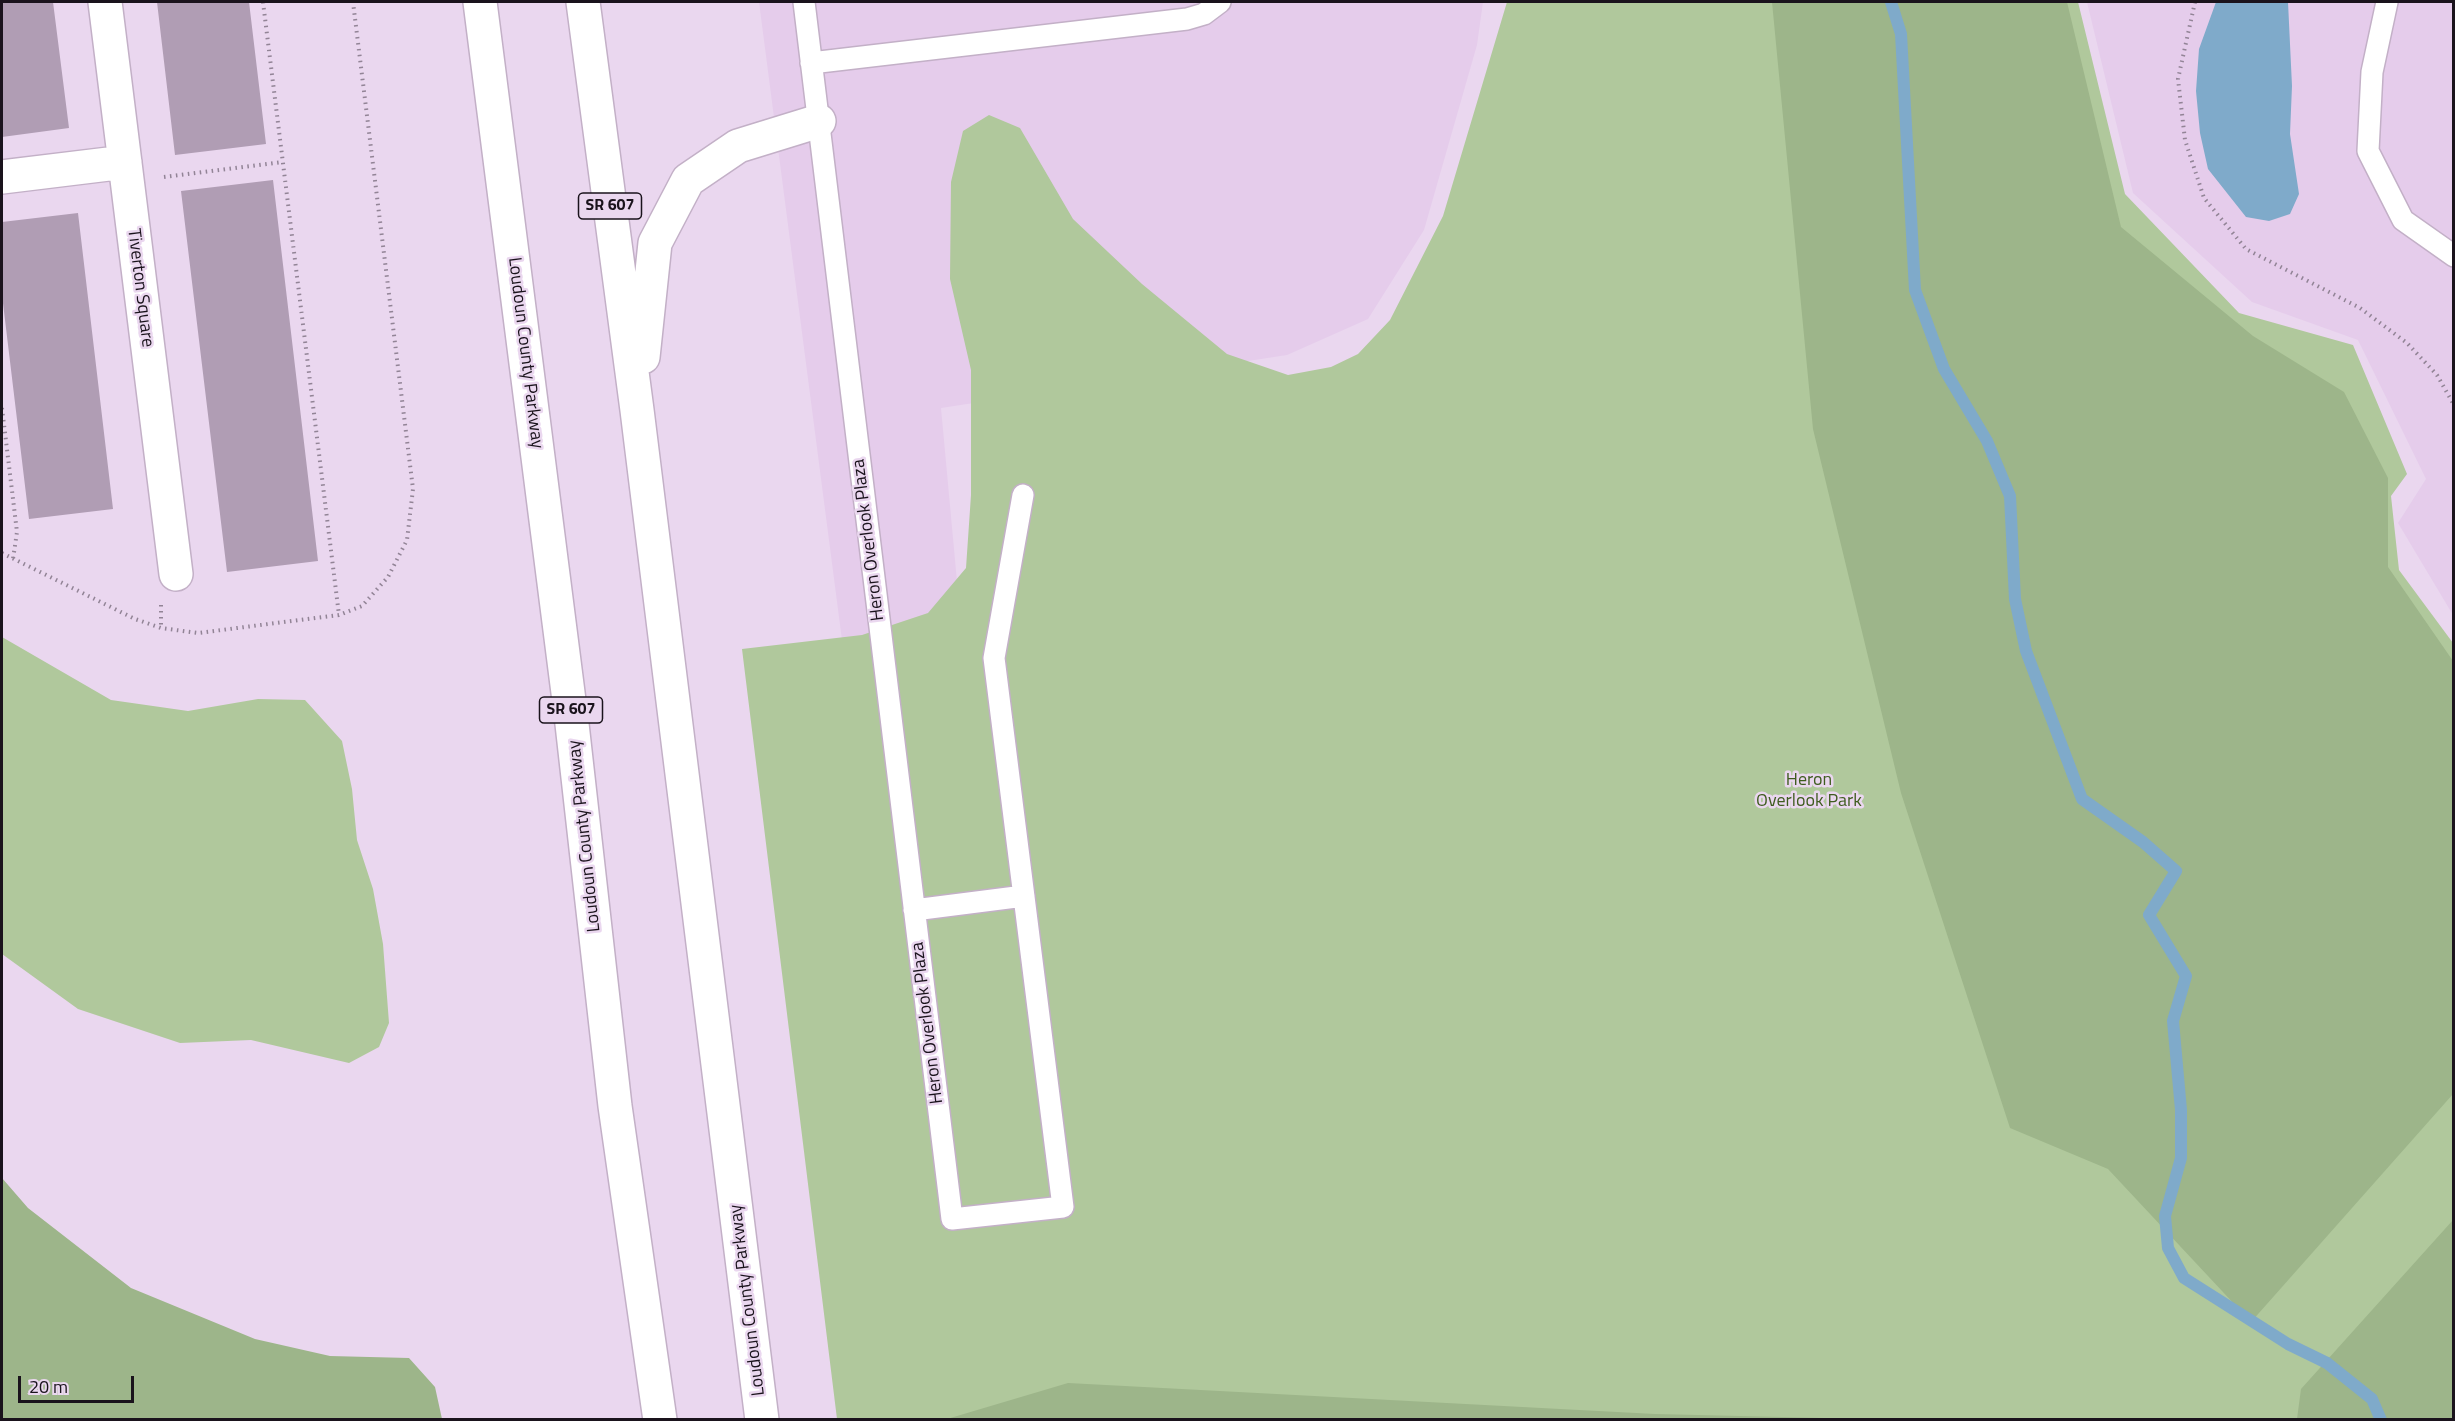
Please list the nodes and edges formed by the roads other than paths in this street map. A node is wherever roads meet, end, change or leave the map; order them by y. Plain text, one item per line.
1 (105, 2) edge
2 (480, 2) edge
3 (583, 2) edge
4 (804, 2) edge
5 (1220, 2) edge
6 (2387, 2) edge
7 (811, 63) junction
8 (819, 121) junction
9 (126, 172) junction
10 (2, 177) edge
11 (2454, 256) edge
12 (637, 410) junction
13 (1023, 495) dead end
14 (176, 574) dead end
15 (1024, 896) junction
16 (914, 910) junction
17 (660, 1419) edge
18 (762, 1419) edge

1 - 9 main road, Tiverton Square
2 - 17 main road, Loudoun County Parkway / SR 607
3 - 12 main road, Loudoun County Parkway / SR 607
4 - 7 lane, Heron Overlook Plaza
5 - 7 lane
6 - 11 lane
7 - 8 lane, Heron Overlook Plaza
8 - 12 main road
8 - 16 lane, Heron Overlook Plaza
9 - 10 main road
9 - 14 main road, Tiverton Square
12 - 18 main road, Loudoun County Parkway / SR 607
13 - 15 lane, Heron Overlook Plaza
15 - 16 lane
15 - 16 lane, Heron Overlook Plaza

